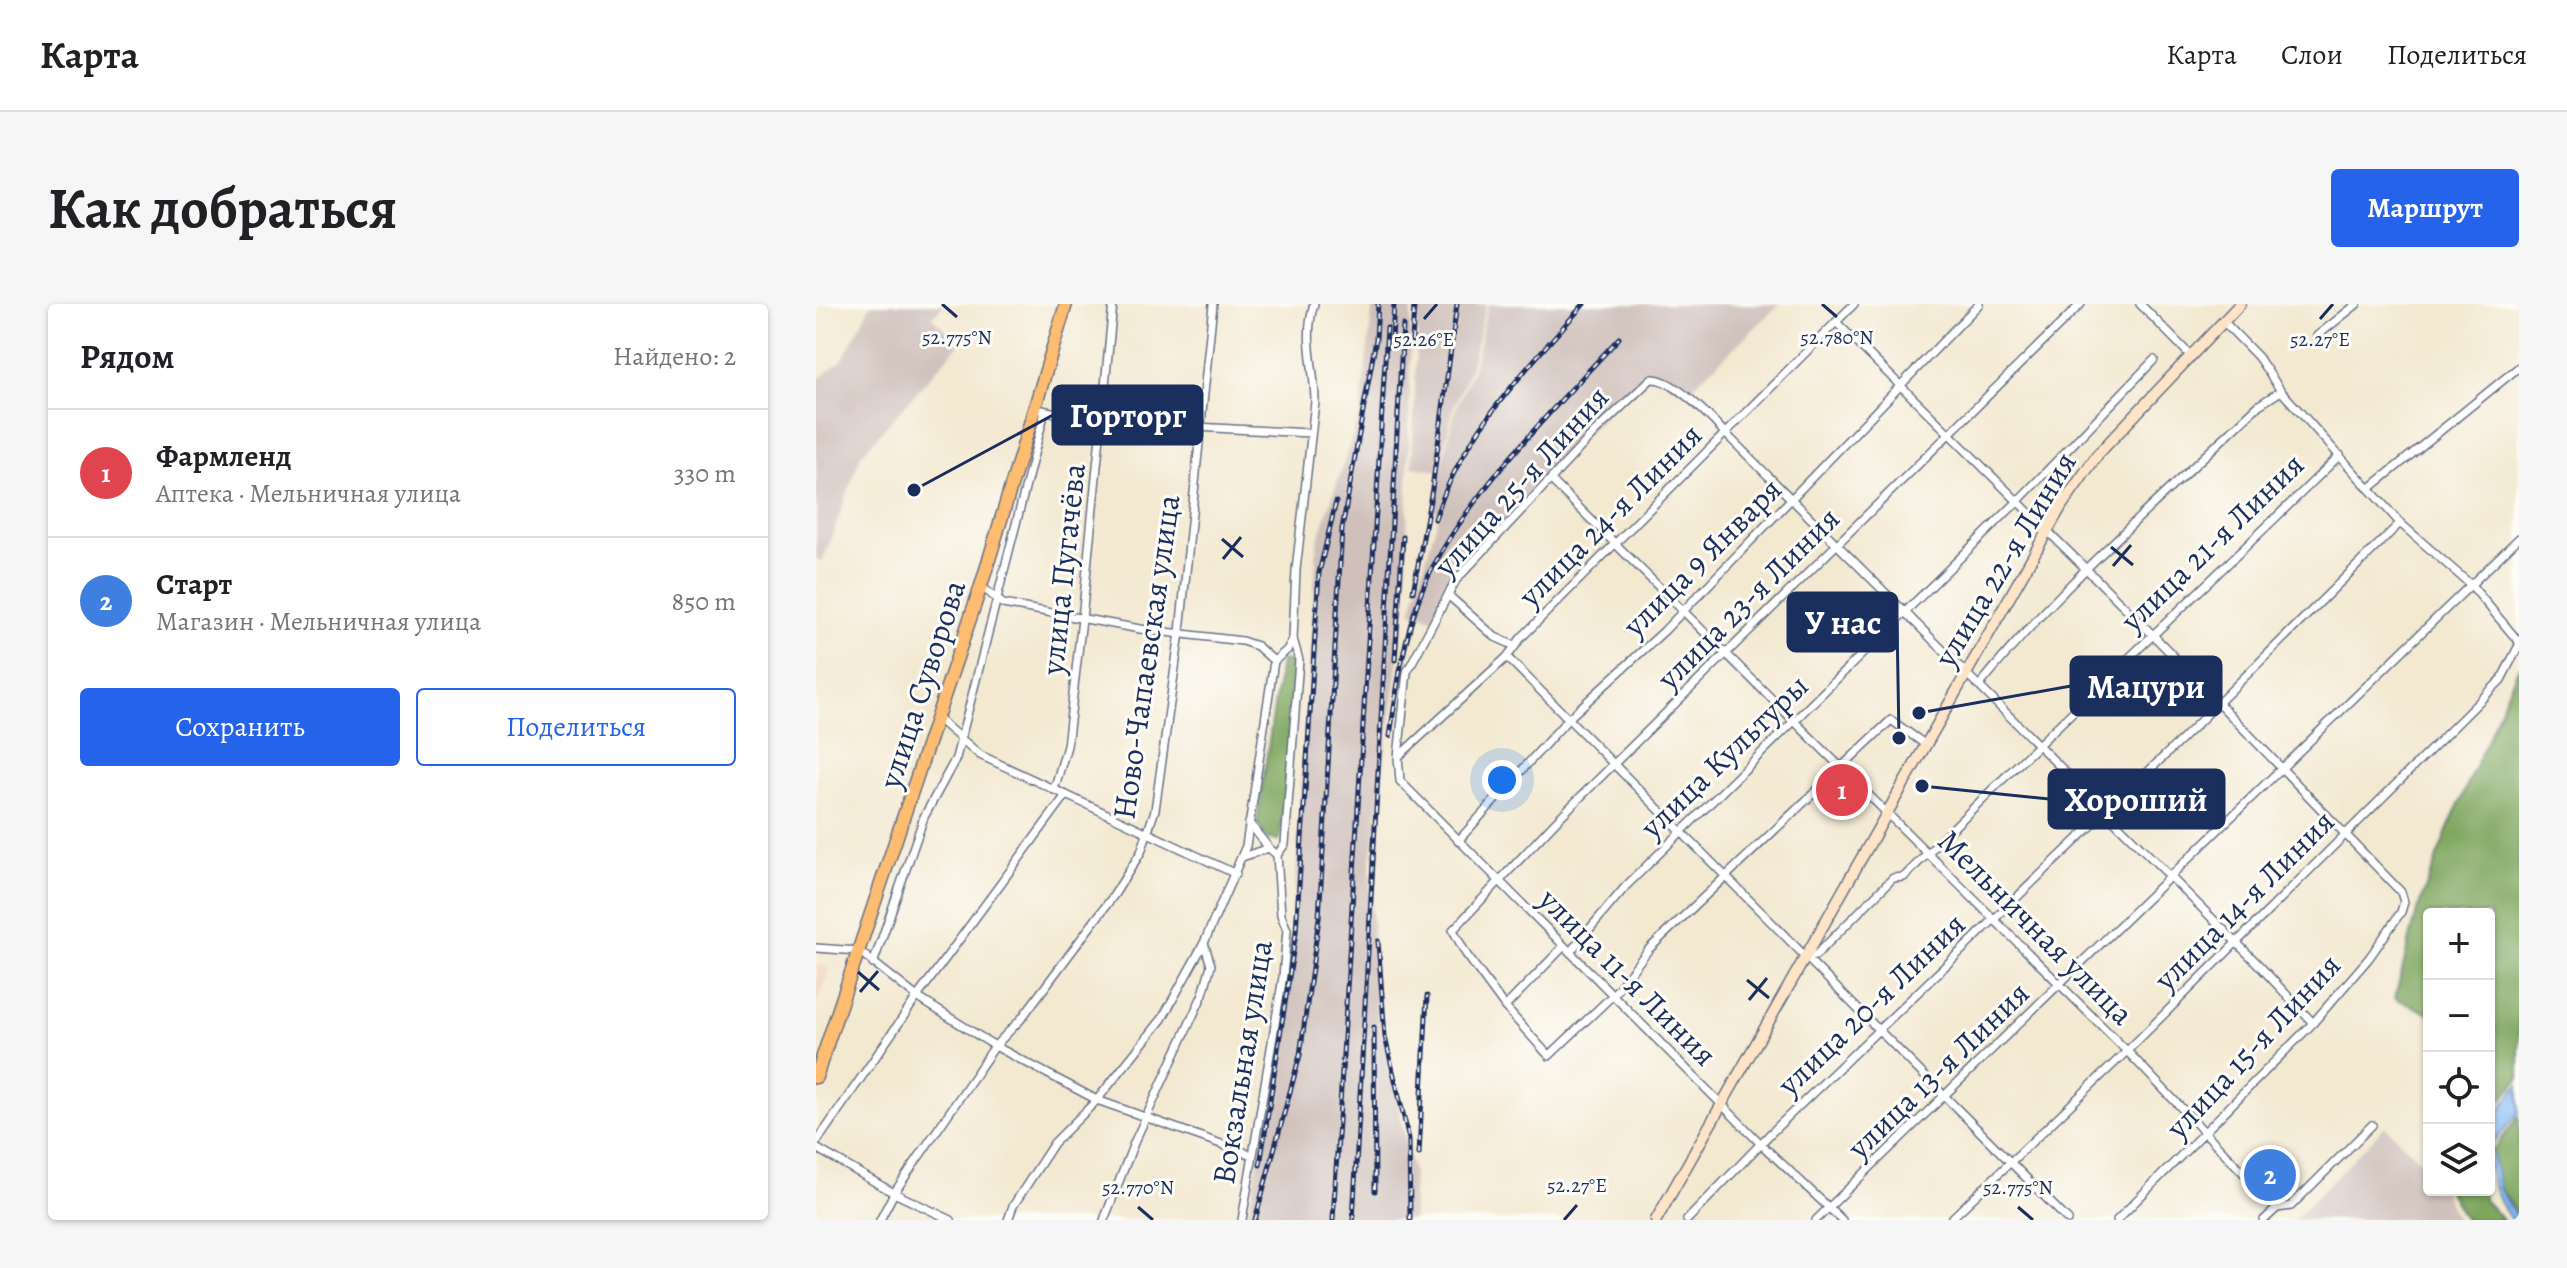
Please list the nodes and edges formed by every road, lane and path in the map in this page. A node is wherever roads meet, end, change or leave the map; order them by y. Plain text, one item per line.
1 (1066, 304) edge
2 (1113, 304) edge
3 (1213, 304) edge
4 (1314, 304) edge
5 (1854, 304) edge
6 (1979, 304) edge
7 (2081, 304) edge
8 (2140, 304) edge
9 (2240, 304) edge
10 (2357, 304) edge
11 (1836, 322) junction
12 (2224, 322) junction
13 (2317, 336) dead end
14 (2191, 356) junction
15 (2154, 360) dead end
16 (2519, 367) edge
17 (1901, 386) junction
18 (2281, 391) junction
19 (1040, 410) junction
20 (1100, 422) junction
21 (1200, 427) junction
22 (1310, 433) junction
23 (1725, 433) junction
24 (1947, 433) junction
25 (2340, 455) junction
26 (1552, 481) junction
27 (2370, 488) junction
28 (1793, 500) junction
29 (2017, 502) junction
30 (2400, 523) junction
31 (2048, 531) junction
32 (2519, 538) edge
33 (1618, 543) junction
34 (1837, 543) junction
35 (2086, 569) junction
36 (2471, 585) junction
37 (981, 586) junction
38 (1448, 595) junction
39 (996, 598) junction
40 (1683, 611) junction
41 (1905, 611) junction
42 (1082, 619) junction
43 (1180, 632) junction
44 (2153, 635) junction
45 (1293, 639) junction
46 (2519, 643) edge
47 (1515, 646) junction
48 (1726, 653) junction
49 (1507, 657) junction
50 (1274, 661) junction
51 (1966, 674) junction
52 (1979, 686) junction
53 (2219, 703) junction
54 (1569, 718) junction
55 (938, 719) junction
56 (1794, 722) junction
57 (959, 737) junction
58 (1926, 745) junction
59 (2038, 746) junction
60 (1398, 757) junction
61 (1615, 766) junction
62 (1839, 767) junction
63 (2282, 770) junction
64 (1054, 790) junction
65 (1066, 795) junction
66 (2106, 812) junction
67 (1888, 814) junction
68 (1249, 823) junction
69 (1682, 831) junction
70 (2345, 832) junction
71 (1147, 834) junction
72 (1458, 841) junction
73 (1269, 848) junction
74 (1927, 854) junction
75 (1277, 855) junction
76 (1242, 857) junction
77 (1236, 874) junction
78 (1726, 875) junction
79 (2171, 877) junction
80 (1498, 882) junction
81 (1995, 919) junction
82 (2236, 942) junction
83 (1204, 943) junction
84 (816, 948) edge
85 (1567, 949) junction
86 (859, 951) junction
87 (1806, 957) junction
88 (873, 964) junction
89 (2060, 986) junction
90 (1613, 995) junction
91 (917, 997) junction
92 (1505, 1007) junction
93 (2313, 1023) junction
94 (1880, 1030) junction
95 (995, 1046) junction
96 (2127, 1051) junction
97 (816, 1077) edge
98 (1945, 1094) junction
99 (1097, 1100) junction
100 (1722, 1104) junction
101 (1145, 1120) junction
102 (2372, 1125) dead end
103 (2205, 1133) junction
104 (1762, 1145) junction
105 (816, 1146) edge
106 (1252, 1155) junction
107 (2010, 1162) junction
108 (894, 1193) junction
109 (1830, 1207) junction
110 (2277, 1208) junction
111 (880, 1220) edge
112 (951, 1220) edge
113 (1008, 1220) edge
114 (1104, 1220) edge
115 (1242, 1220) edge
116 (1656, 1220) edge
117 (1687, 1220) edge
118 (1816, 1220) edge
119 (1842, 1220) edge
120 (1950, 1220) edge
121 (2068, 1220) edge
122 (2117, 1220) edge
123 (2264, 1220) edge

1 - 19 main road, улица Суворова
2 - 20 street, улица Пугачёва
3 - 21 street, Ново-Чапаевская улица
4 - 22 street, Вокзальная улица
5 - 11 street, улица 24-я Линия
6 - 17 street, улица 9 Января
7 - 24 street, улица 23-я Линия
8 - 14 street
9 - 12 main road, улица 22-я Линия
10 - 13 street
11 - 17 street
11 - 23 street, улица 24-я Линия
12 - 14 main road, улица 22-я Линия
12 - 18 street
14 - 31 main road, улица 22-я Линия
15 - 29 street, улица Культуры
16 - 27 street
17 - 24 street
17 - 28 street, улица 9 Января
18 - 25 street
18 - 35 street, улица 22-я Линия
19 - 20 street
19 - 37 main road, улица Суворова
19 - 39 street
20 - 21 street
20 - 42 street, улица Пугачёва
21 - 22 street
21 - 43 street, Ново-Чапаевская улица
22 - 45 street, Вокзальная улица
23 - 26 street, улица 25-я Линия
23 - 28 street
23 - 33 street, улица 24-я Линия
24 - 29 street
24 - 34 street, улица 23-я Линия
25 - 27 street
25 - 44 street, улица 21-я Линия
26 - 33 street, Мельничная улица
26 - 38 street, улица 25-я Линия
27 - 30 street
28 - 34 street
28 - 40 street, улица 9 Января
29 - 31 street
29 - 41 street, улица Культуры
30 - 36 street
30 - 53 street, улица 20-я Линия
31 - 35 street
31 - 51 main road, улица 22-я Линия
32 - 36 street, улица 13-я Линия
33 - 40 street, Мельничная улица
33 - 47 street, улица 24-я Линия
34 - 41 street
34 - 48 street, улица 23-я Линия
35 - 44 street
35 - 52 street, улица 22-я Линия
36 - 46 street
36 - 63 street, улица 13-я Линия
37 - 39 street
37 - 55 main road, улица Суворова
38 - 47 street
38 - 60 street, улица 25-я Линия
39 - 42 street
39 - 57 street
40 - 48 street, Мельничная улица
40 - 54 street, улица 9 Января
41 - 51 street
41 - 56 street, улица Культуры
42 - 43 street
42 - 64 street, улица Пугачёва
43 - 50 street
43 - 71 street, Ново-Чапаевская улица
44 - 53 street
44 - 59 street, улица 21-я Линия
45 - 50 street
45 - 75 street, Вокзальная улица
46 - 70 street, улица 14-я Линия
47 - 49 street, улица 24-я Линия
48 - 56 street, Мельничная улица
48 - 61 street, улица 23-я Линия
49 - 54 street
49 - 60 street, улица 24-я Линия
50 - 68 street
51 - 52 street
51 - 58 main road, улица 22-я Линия
52 - 59 street
53 - 63 street
53 - 66 street, улица 20-я Линия
54 - 61 street
54 - 72 street, улица 9 Января
55 - 57 street
55 - 86 main road, улица Суворова
56 - 62 street, Мельничная улица
56 - 69 street, улица Культуры
57 - 64 street
57 - 88 street
58 - 62 street
58 - 67 main road, улица 22-я Линия
59 - 66 street
59 - 74 street, улица 21-я Линия
60 - 72 street, улица 11-я Линия
61 - 69 street
61 - 80 street, улица 23-я Линия
62 - 67 street, Мельничная улица
62 - 78 street
63 - 70 street
63 - 79 street, улица 13-я Линия
64 - 65 street
65 - 71 street
65 - 91 street
66 - 79 street
66 - 81 street, улица 20-я Линия
67 - 74 street, Мельничная улица
67 - 87 main road, улица 21-я Линия
68 - 73 street
68 - 76 street
69 - 78 street
69 - 85 street, улица Культуры
70 - 82 street, улица 14-я Линия
70 - 93 street, улица 15-я Линия
71 - 77 street
71 - 95 street, Ново-Чапаевская улица
72 - 80 street, улица 11-я Линия
73 - 75 street
73 - 76 street
74 - 81 street, Мельничная улица
74 - 87 street, улица 21-я Линия
75 - 106 street, Вокзальная улица
76 - 77 street
77 - 83 street
78 - 87 street
78 - 90 street
79 - 82 street
79 - 89 street, улица 13-я Линия
80 - 85 street, улица 11-я Линия
80 - 92 street, улица 23-я Линия
81 - 89 street, Мельничная улица
81 - 94 street, улица 20-я Линия
82 - 93 street
82 - 96 street, улица 14-я Линия
83 - 99 street
83 - 101 street
84 - 86 street
85 - 90 street, улица 11-я Линия
85 - 92 street, улица Культуры
86 - 88 street
86 - 97 main road, улица Суворова
87 - 94 street
87 - 100 main road, улица 21-я Линия
88 - 91 street
89 - 96 street, Мельничная улица
89 - 98 street, улица 13-я Линия
90 - 92 street
90 - 100 street, улица 11-я Линия
91 - 95 street
91 - 105 street
93 - 103 street, улица 15-я Линия
94 - 98 street
94 - 104 street, улица 20-я Линия
95 - 99 street
95 - 108 street, Ново-Чапаевская улица
96 - 103 street, Мельничная улица
96 - 107 street, улица 14-я Линия
98 - 107 street
98 - 109 street, улица 13-я Линия
99 - 101 street
99 - 113 street
100 - 104 street, улица 11-я Линия
100 - 116 main road, улица 21-я Линия
101 - 106 street
101 - 114 street
102 - 110 street
103 - 110 street, Мельничная улица
103 - 122 street, улица 15-я Линия
104 - 109 street, улица 11-я Линия
104 - 117 street, улица 20-я Линия
105 - 108 street
106 - 115 street, Вокзальная улица
107 - 120 street, улица 14-я Линия
107 - 121 street
108 - 111 street, Ново-Чапаевская улица
108 - 112 street
109 - 118 street, улица 13-я Линия
109 - 119 street, улица 11-я Линия
110 - 123 street

